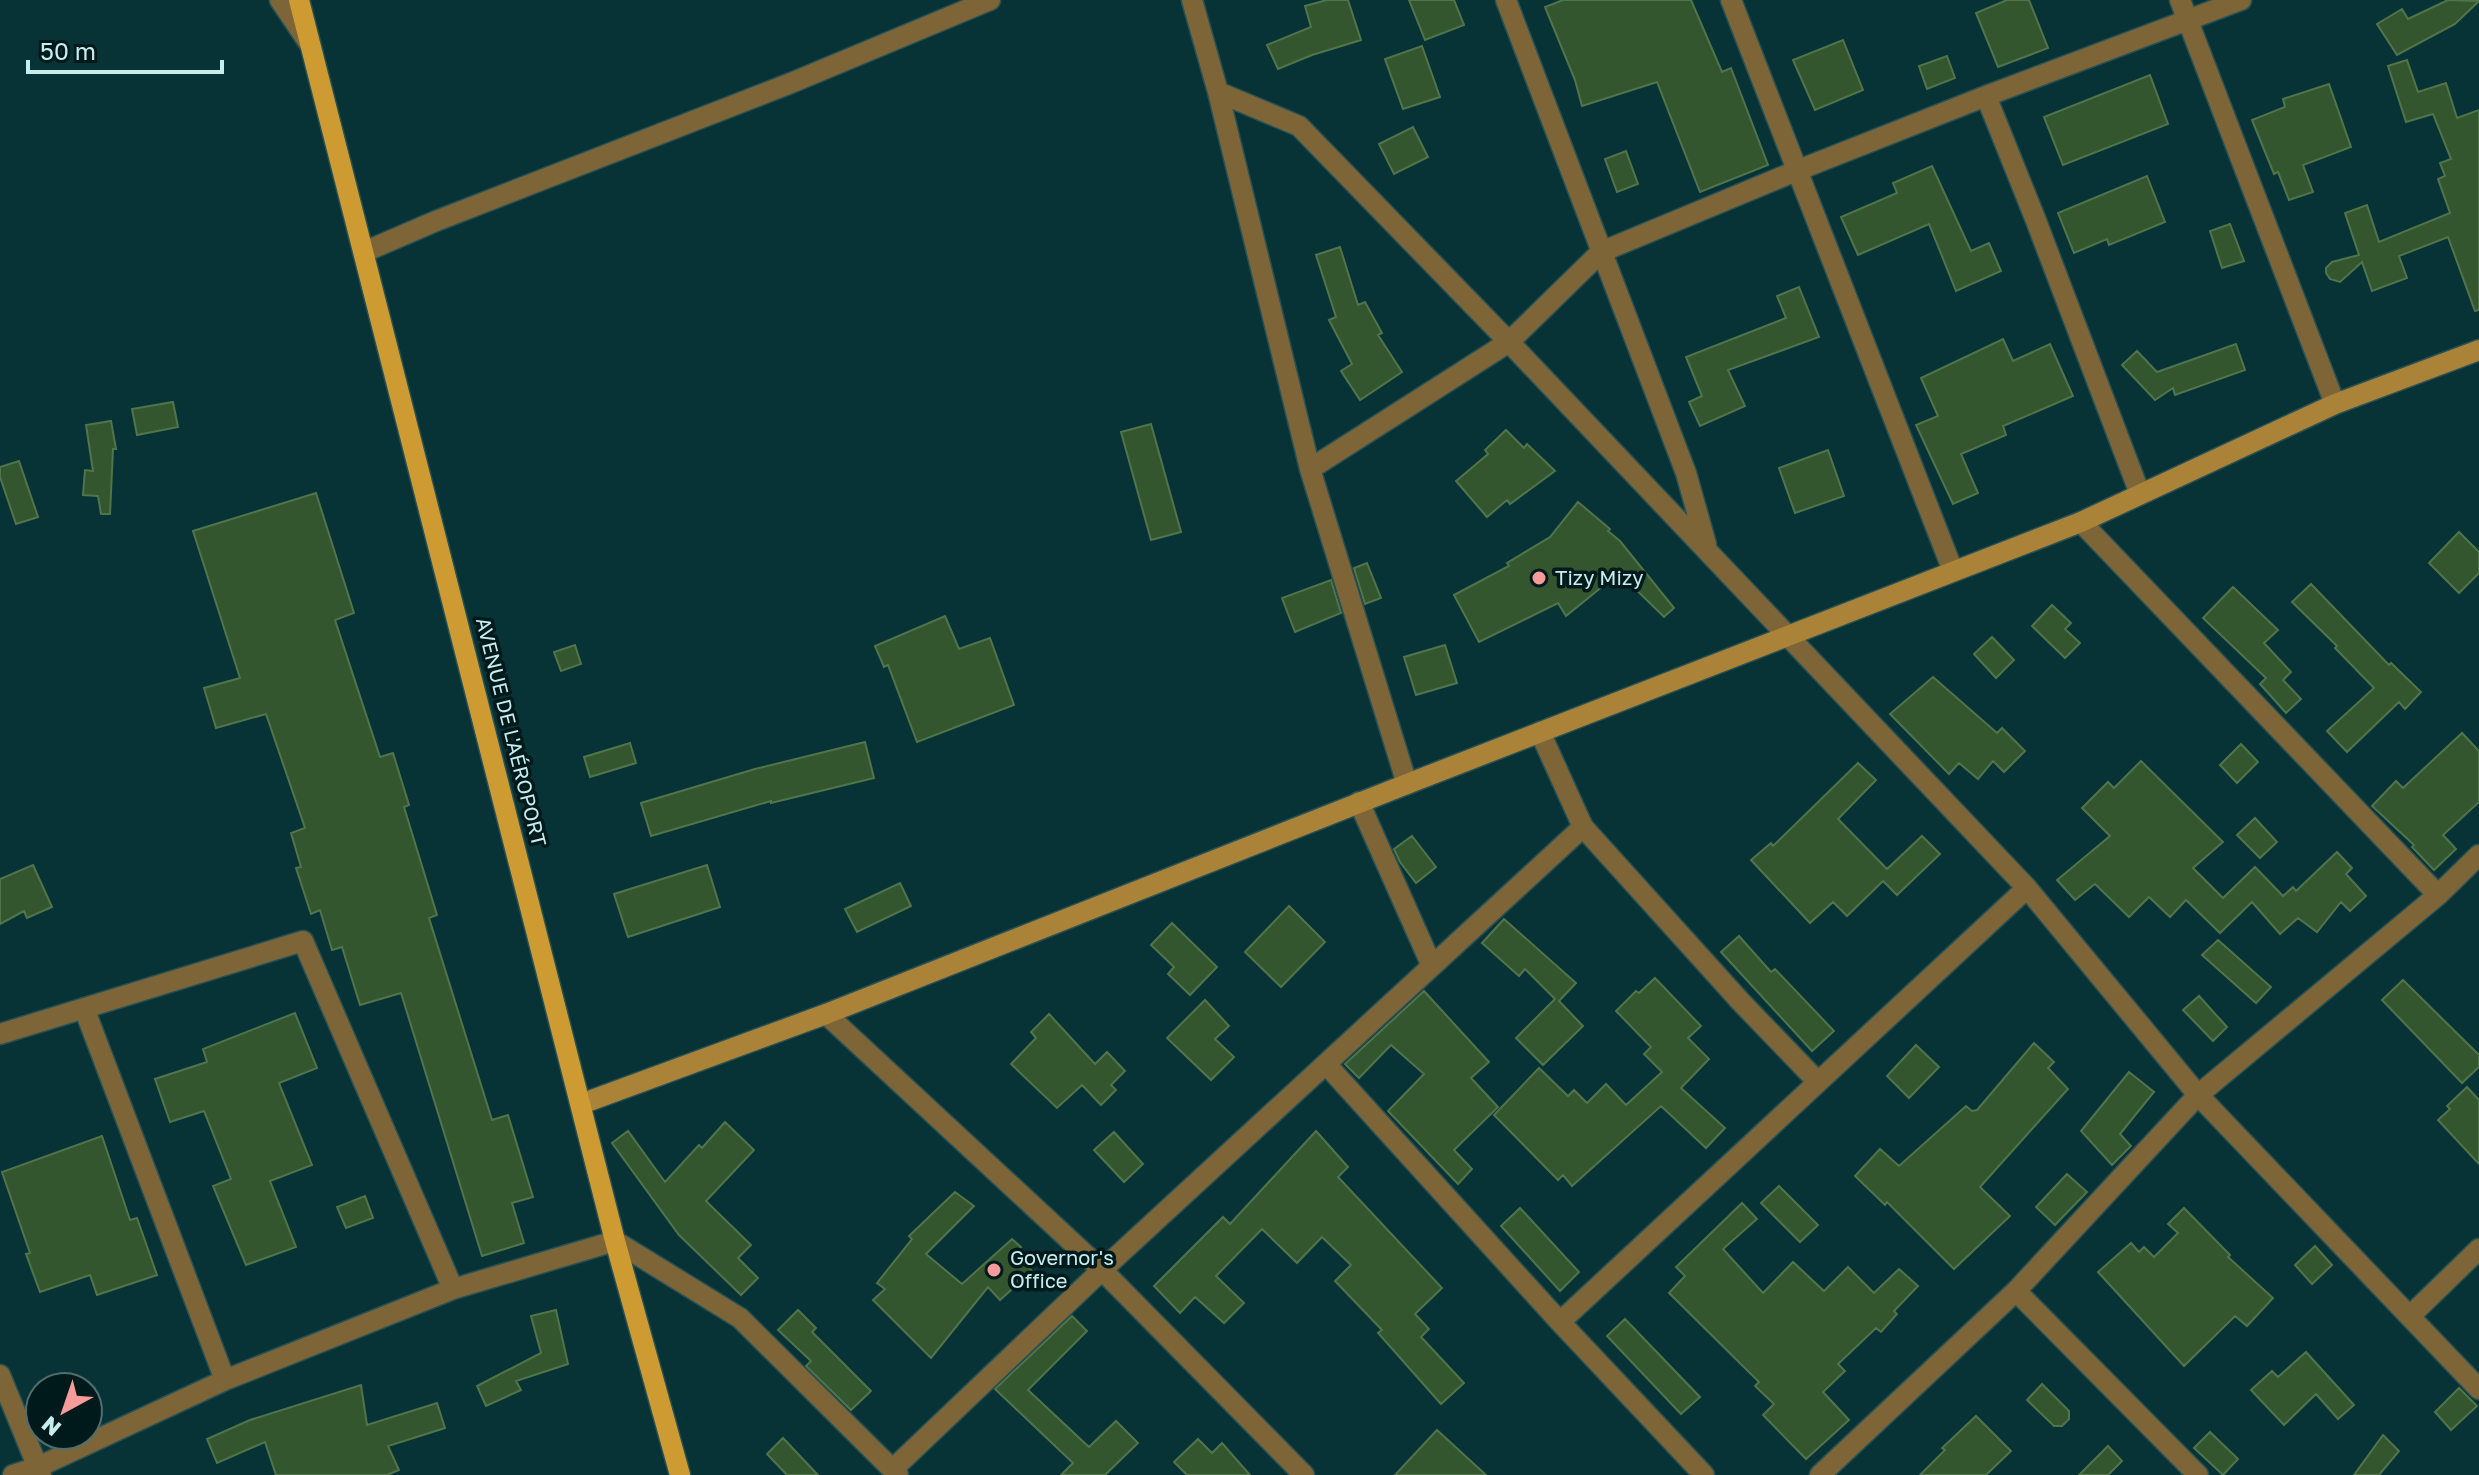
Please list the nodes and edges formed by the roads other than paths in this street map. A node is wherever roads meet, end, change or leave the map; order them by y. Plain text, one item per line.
1 (280, 0) edge
2 (299, 0) edge
3 (1192, 0) edge
4 (1506, 0) edge
5 (1731, 0) edge
6 (2241, 0) edge
7 (982, 2) edge
8 (2184, 10) edge
9 (311, 45) junction
10 (1218, 92) junction
11 (1986, 96) junction
12 (1796, 171) junction
13 (364, 252) junction
14 (1601, 252) junction
15 (1509, 342) junction
16 (2479, 350) edge
17 (2335, 404) junction
18 (1310, 469) junction
19 (2140, 494) junction
20 (2081, 522) junction
21 (1707, 549) junction
22 (1953, 571) junction
23 (1789, 635) junction
24 (1540, 732) junction
25 (1407, 784) junction
26 (1359, 802) junction
27 (1583, 827) junction
28 (2479, 855) edge
29 (2027, 888) junction
30 (2438, 895) junction
31 (1431, 964) junction
32 (84, 1008) junction
33 (826, 1014) junction
34 (0, 1034) edge
35 (1326, 1064) junction
36 (1818, 1082) junction
37 (2198, 1095) junction
38 (581, 1104) junction
39 (615, 1241) junction
40 (2479, 1249) edge
41 (1102, 1270) junction
42 (453, 1289) junction
43 (2016, 1291) junction
44 (2410, 1316) junction
45 (1560, 1322) junction
46 (0, 1375) edge
47 (225, 1380) junction
48 (2479, 1389) edge
49 (39, 1471) edge
50 (896, 1472) edge
51 (13, 1475) edge
52 (680, 1475) edge
53 (1304, 1475) edge
54 (1704, 1475) edge
55 (1820, 1475) edge
56 (2198, 1475) edge

1 - 9 street
2 - 9 main road, AVENUE DE L'AÉROPORT
3 - 10 street
4 - 14 street
5 - 12 street
6 - 8 street
7 - 13 street
8 - 11 street
8 - 17 street
9 - 13 main road, AVENUE DE L'AÉROPORT
10 - 15 street
10 - 18 street
11 - 12 street
11 - 19 street
12 - 14 street
12 - 22 street
13 - 38 main road, AVENUE DE L'AÉROPORT
14 - 15 street
14 - 21 street
15 - 18 street
15 - 21 street
16 - 17 street
17 - 19 street
18 - 25 street
19 - 20 street
20 - 22 street
20 - 30 street
21 - 23 street
22 - 23 street
23 - 24 street
23 - 29 street
24 - 25 street
24 - 27 street
25 - 26 street
26 - 31 street
26 - 33 street
27 - 31 street
27 - 36 street
28 - 30 street
29 - 36 street
29 - 37 street
30 - 37 street
31 - 35 street
32 - 34 street
32 - 42 street
32 - 47 street
33 - 38 street
33 - 41 street
35 - 41 street
35 - 45 street
36 - 45 street
37 - 43 street
37 - 44 street
38 - 39 main road, AVENUE DE L'AÉROPORT
39 - 42 street
39 - 50 street
39 - 52 main road, AVENUE DE L'AÉROPORT
40 - 44 street
41 - 50 street
41 - 53 street
42 - 47 street
43 - 55 street
43 - 56 street
44 - 48 street
45 - 54 street
46 - 49 street
47 - 49 street
49 - 51 street

